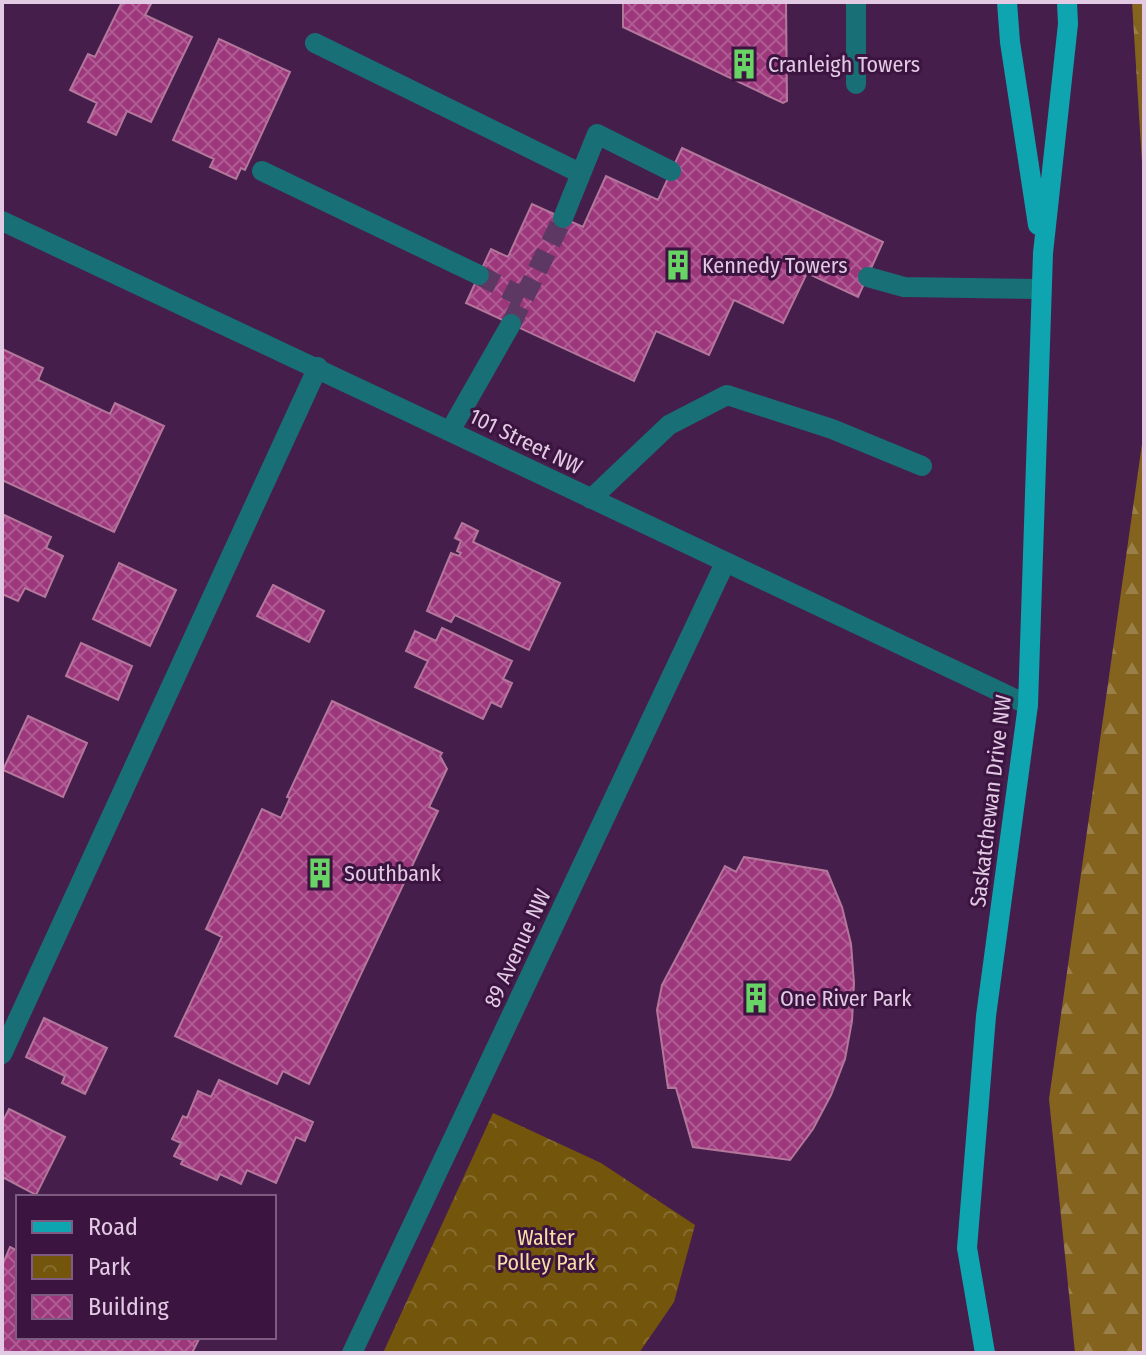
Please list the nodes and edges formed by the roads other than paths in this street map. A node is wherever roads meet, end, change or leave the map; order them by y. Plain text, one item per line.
1 (856, 2) edge
2 (1007, 2) edge
3 (1067, 2) edge
4 (315, 43) dead end
5 (856, 84) dead end
6 (262, 171) dead end
7 (671, 171) dead end
8 (580, 173) junction
9 (563, 218) tunnel mouth
10 (2, 221) edge
11 (1043, 253) junction
12 (479, 275) tunnel mouth
13 (868, 277) dead end
14 (1041, 289) junction
15 (511, 324) tunnel mouth
16 (318, 367) junction
17 (450, 431) junction
18 (922, 466) dead end
19 (591, 499) junction
20 (725, 563) junction
21 (1028, 705) junction
22 (2, 1054) edge
23 (352, 1353) edge
24 (985, 1353) edge

1 - 5 street
2 - 11 main road, Saskatchewan Drive NW
3 - 11 main road, Saskatchewan Drive NW
4 - 8 street
6 - 12 street
7 - 8 street
8 - 9 street
10 - 16 street, 101 Street NW
11 - 14 main road, Saskatchewan Drive NW
13 - 14 street
14 - 21 main road, Saskatchewan Drive NW
15 - 17 street
16 - 17 street, 101 Street NW
16 - 22 street
17 - 19 street, 101 Street NW
18 - 19 street
19 - 20 street, 101 Street NW
20 - 21 street, 101 Street NW
20 - 23 street, 89 Avenue NW
21 - 24 main road, Saskatchewan Drive NW

